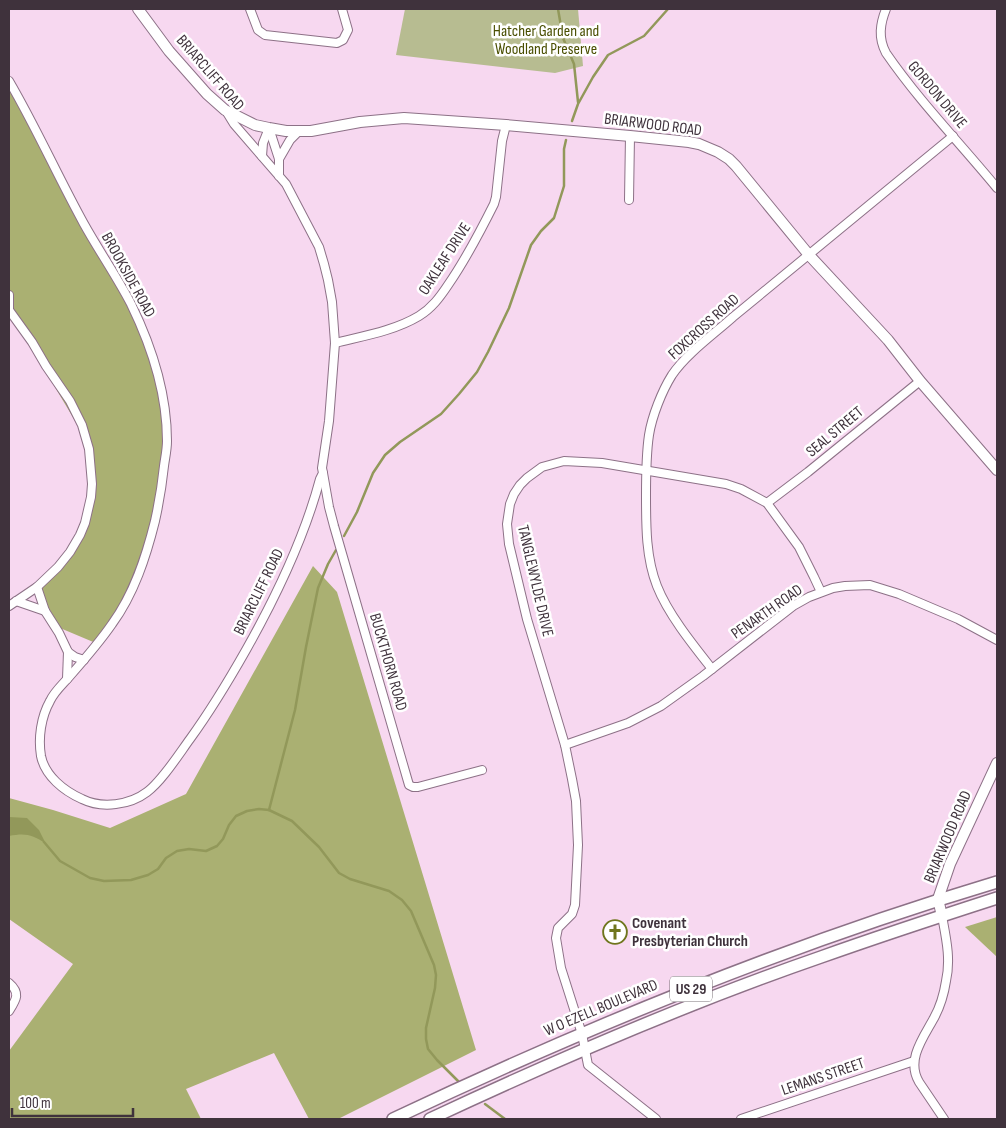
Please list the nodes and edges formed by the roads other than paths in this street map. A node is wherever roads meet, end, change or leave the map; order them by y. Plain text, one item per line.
1 (138, 9) edge
2 (250, 9) edge
3 (342, 9) edge
4 (886, 9) edge
5 (9, 80) edge
6 (225, 110) junction
7 (506, 125) junction
8 (269, 128) junction
9 (298, 132) junction
10 (630, 136) junction
11 (953, 136) junction
12 (262, 156) junction
13 (279, 159) junction
14 (279, 176) junction
15 (997, 188) edge
16 (629, 200) dead end
17 (809, 255) junction
18 (9, 295) edge
19 (9, 311) edge
20 (335, 343) junction
21 (920, 380) junction
22 (646, 470) junction
23 (997, 470) edge
24 (323, 473) junction
25 (767, 503) junction
26 (37, 587) junction
27 (821, 592) junction
28 (12, 603) edge
29 (45, 611) junction
30 (997, 640) edge
31 (68, 652) junction
32 (84, 660) junction
33 (712, 669) junction
34 (67, 679) junction
35 (565, 745) junction
36 (997, 762) edge
37 (482, 770) dead end
38 (997, 882) edge
39 (997, 898) edge
40 (938, 900) junction
41 (942, 916) junction
42 (9, 983) edge
43 (9, 1011) edge
44 (582, 1034) junction
45 (585, 1049) junction
46 (914, 1061) junction
47 (393, 1119) edge
48 (430, 1119) edge
49 (656, 1119) edge
50 (741, 1119) edge
51 (944, 1119) edge

1 - 6 street, BRIARCLIFF ROAD
2 - 3 street
4 - 11 street, GORDON DRIVE
5 - 32 street, BROOKSIDE ROAD
6 - 8 street, BRIARWOOD ROAD
6 - 12 street, BRIARCLIFF ROAD
7 - 9 street, BRIARWOOD ROAD
7 - 10 street, BRIARWOOD ROAD
7 - 20 street, OAKLEAF DRIVE
8 - 9 street, BRIARWOOD ROAD
8 - 12 street
8 - 13 street
9 - 13 street
10 - 16 street
10 - 17 street, BRIARWOOD ROAD
11 - 15 street, GORDON DRIVE
11 - 17 street, FOXCROSS ROAD
12 - 14 street, BRIARCLIFF ROAD
13 - 14 street
14 - 20 street, BRIARCLIFF ROAD
17 - 21 street, BRIARWOOD ROAD
17 - 22 street, FOXCROSS ROAD
18 - 19 street
19 - 26 street
20 - 24 street, BRIARCLIFF ROAD
21 - 23 street, BRIARWOOD ROAD
21 - 25 street, SEAL STREET
22 - 25 street, TANGLEWYLDE DRIVE
22 - 33 street, FOXCROSS ROAD
22 - 35 street, TANGLEWYLDE DRIVE
24 - 34 street, BRIARCLIFF ROAD
24 - 37 street, BUCKTHORN ROAD
25 - 27 street, TANGLEWYLDE DRIVE
26 - 28 street
26 - 29 street
27 - 30 street, PENARTH ROAD
27 - 33 street, PENARTH ROAD
28 - 29 street
29 - 31 street
31 - 32 street
31 - 34 street
32 - 34 street, BROOKSIDE ROAD
33 - 35 street, PENARTH ROAD
35 - 44 street, TANGLEWYLDE DRIVE
36 - 40 street, BRIARWOOD ROAD
38 - 40 main road, W O EZELL BOULEVARD / US 29
39 - 41 main road, W O EZELL BOULEVARD / US 29
40 - 41 street, BRIARWOOD ROAD
40 - 44 main road, W O EZELL BOULEVARD / US 29
41 - 45 main road, W O EZELL BOULEVARD / US 29
41 - 46 street, BRIARWOOD ROAD
42 - 43 street
44 - 45 street, TANGLEWYLDE DRIVE
44 - 47 main road, W O EZELL BOULEVARD / US 29
45 - 48 main road, W O EZELL BOULEVARD / US 29
45 - 49 street, TANGLEWYLDE DRIVE
46 - 50 street, LEMANS STREET
46 - 51 street

